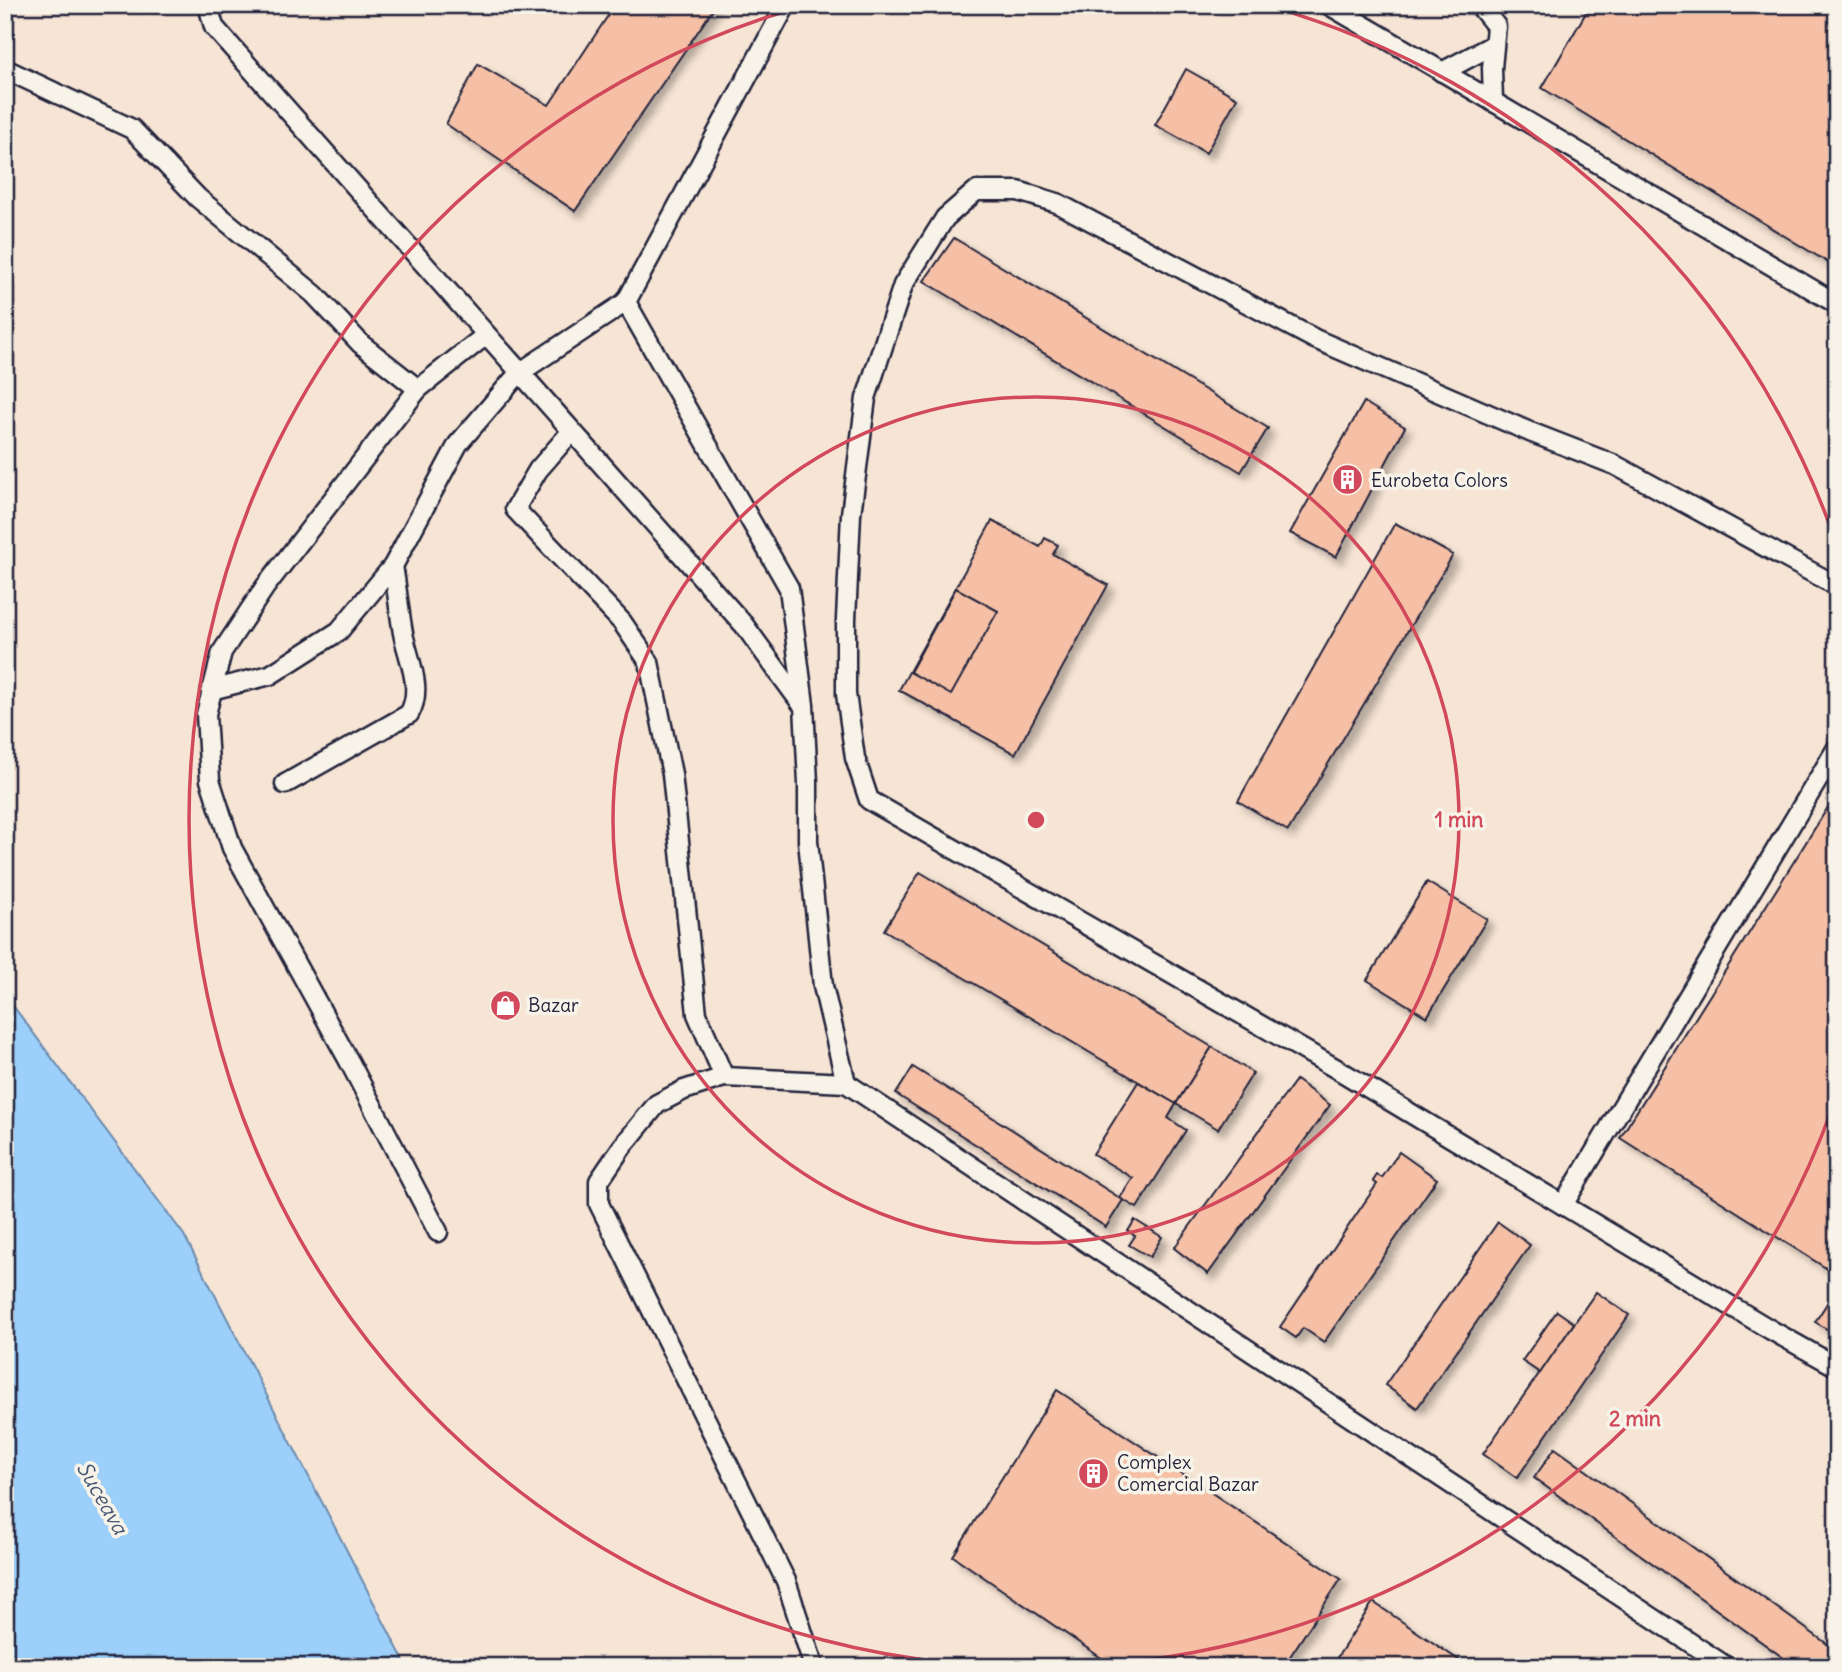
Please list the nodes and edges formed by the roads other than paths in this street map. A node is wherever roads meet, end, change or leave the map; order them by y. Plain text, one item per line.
1 (208, 5) edge
2 (786, 5) edge
3 (1329, 5) edge
4 (1479, 5) edge
5 (1493, 45) junction
6 (5, 69) edge
7 (1442, 72) junction
8 (1493, 102) junction
9 (626, 302) junction
10 (1837, 304) edge
11 (486, 335) junction
12 (519, 373) junction
13 (418, 389) junction
14 (572, 432) junction
15 (393, 566) junction
16 (1837, 586) edge
17 (211, 690) junction
18 (804, 705) junction
19 (1837, 748) edge
20 (285, 784) dead end
21 (724, 1077) junction
22 (846, 1083) junction
23 (1563, 1205) junction
24 (438, 1233) dead end
25 (1837, 1367) edge
26 (814, 1667) edge
27 (1727, 1667) edge

1 - 11 lane
2 - 9 lane
3 - 7 lane
4 - 5 lane
5 - 7 lane
5 - 8 lane
6 - 13 lane
7 - 8 lane
8 - 10 lane
9 - 12 lane
9 - 18 lane
11 - 12 lane
11 - 13 lane
12 - 14 lane
12 - 15 lane
13 - 17 lane
14 - 18 lane
14 - 21 lane
15 - 17 lane
15 - 20 lane
16 - 23 lane
17 - 24 lane
18 - 22 lane
19 - 23 lane
21 - 22 lane
21 - 26 lane
22 - 27 lane
23 - 25 lane

